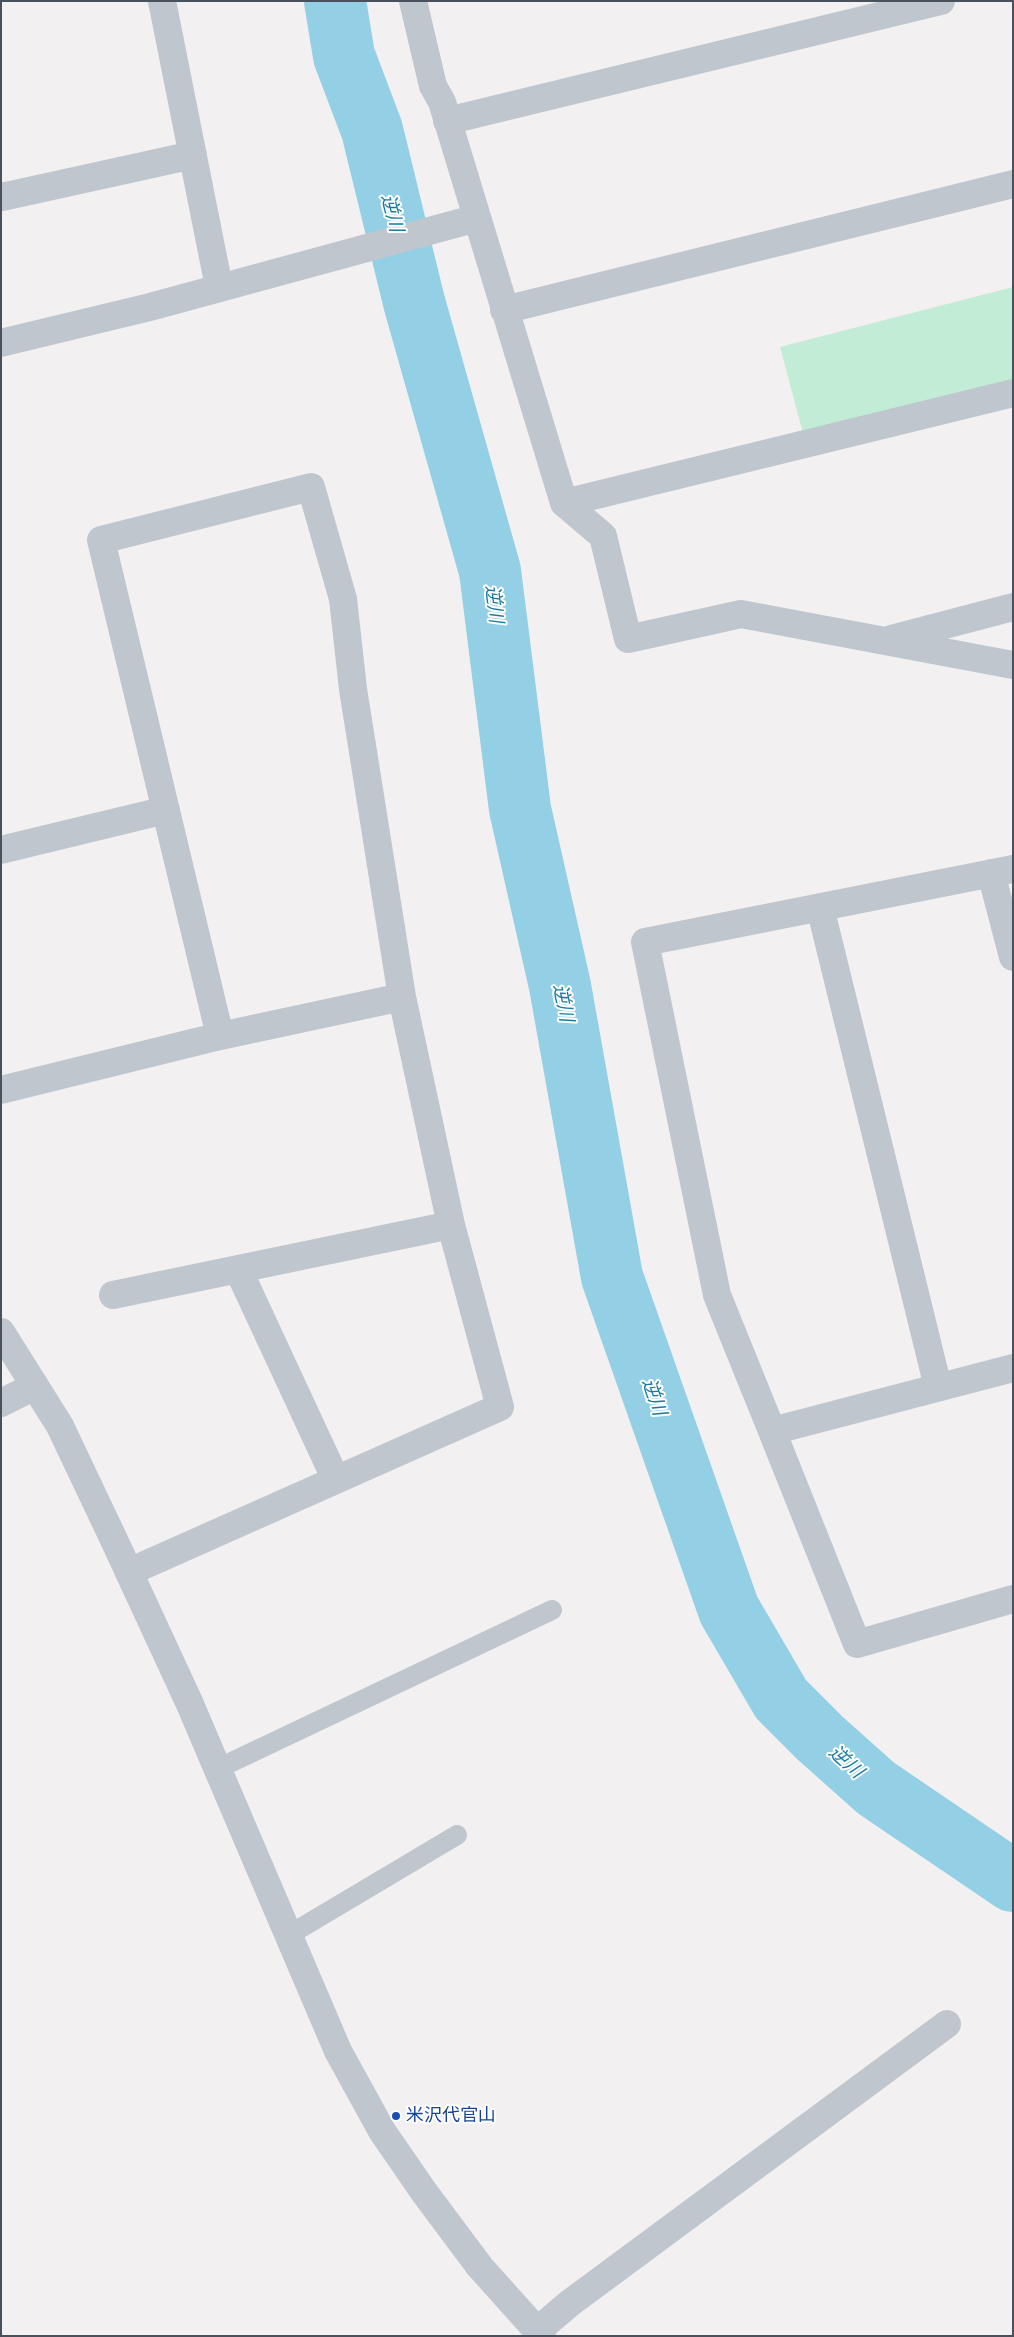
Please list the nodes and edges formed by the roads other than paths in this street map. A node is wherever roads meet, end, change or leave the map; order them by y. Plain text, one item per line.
1 (162, 1) edge
2 (413, 1) edge
3 (941, 1) edge
4 (447, 121) junction
5 (192, 155) junction
6 (1013, 184) edge
7 (1, 196) edge
8 (477, 218) junction
9 (219, 287) junction
10 (504, 310) junction
11 (1, 343) edge
12 (1013, 393) edge
13 (564, 503) junction
14 (1013, 608) edge
15 (883, 641) junction
16 (1013, 665) edge
17 (166, 810) junction
18 (1, 850) edge
19 (1002, 871) edge
20 (820, 907) junction
21 (1013, 957) edge
22 (402, 997) junction
23 (220, 1036) junction
24 (1, 1090) edge
25 (450, 1225) junction
26 (238, 1269) junction
27 (113, 1295) dead end
28 (1, 1332) edge
29 (1013, 1368) edge
30 (36, 1386) junction
31 (938, 1387) junction
32 (1, 1402) edge
33 (772, 1431) junction
34 (336, 1480) junction
35 (129, 1572) junction
36 (1013, 1599) edge
37 (552, 1610) dead end
38 (217, 1769) junction
39 (457, 1835) dead end
40 (289, 1935) junction
41 (947, 2024) dead end
42 (539, 2333) edge

1 - 5 street
2 - 4 street
3 - 4 street
4 - 8 street
5 - 7 street
5 - 9 street
6 - 10 street
8 - 9 street
8 - 10 street
9 - 11 street
10 - 13 street
12 - 13 street
13 - 15 street
14 - 15 street
15 - 16 street
17 - 18 street
17 - 22 street
17 - 23 street
19 - 20 street
19 - 21 street
20 - 31 street
20 - 33 street
22 - 23 street
22 - 25 street
23 - 24 street
25 - 26 street
25 - 34 street
26 - 27 street
26 - 34 street
28 - 30 street
29 - 31 street
30 - 32 street
30 - 35 street
31 - 33 street
33 - 36 street
34 - 35 street
35 - 38 street
37 - 38 lane
38 - 40 street
39 - 40 lane
40 - 42 street
41 - 42 street

